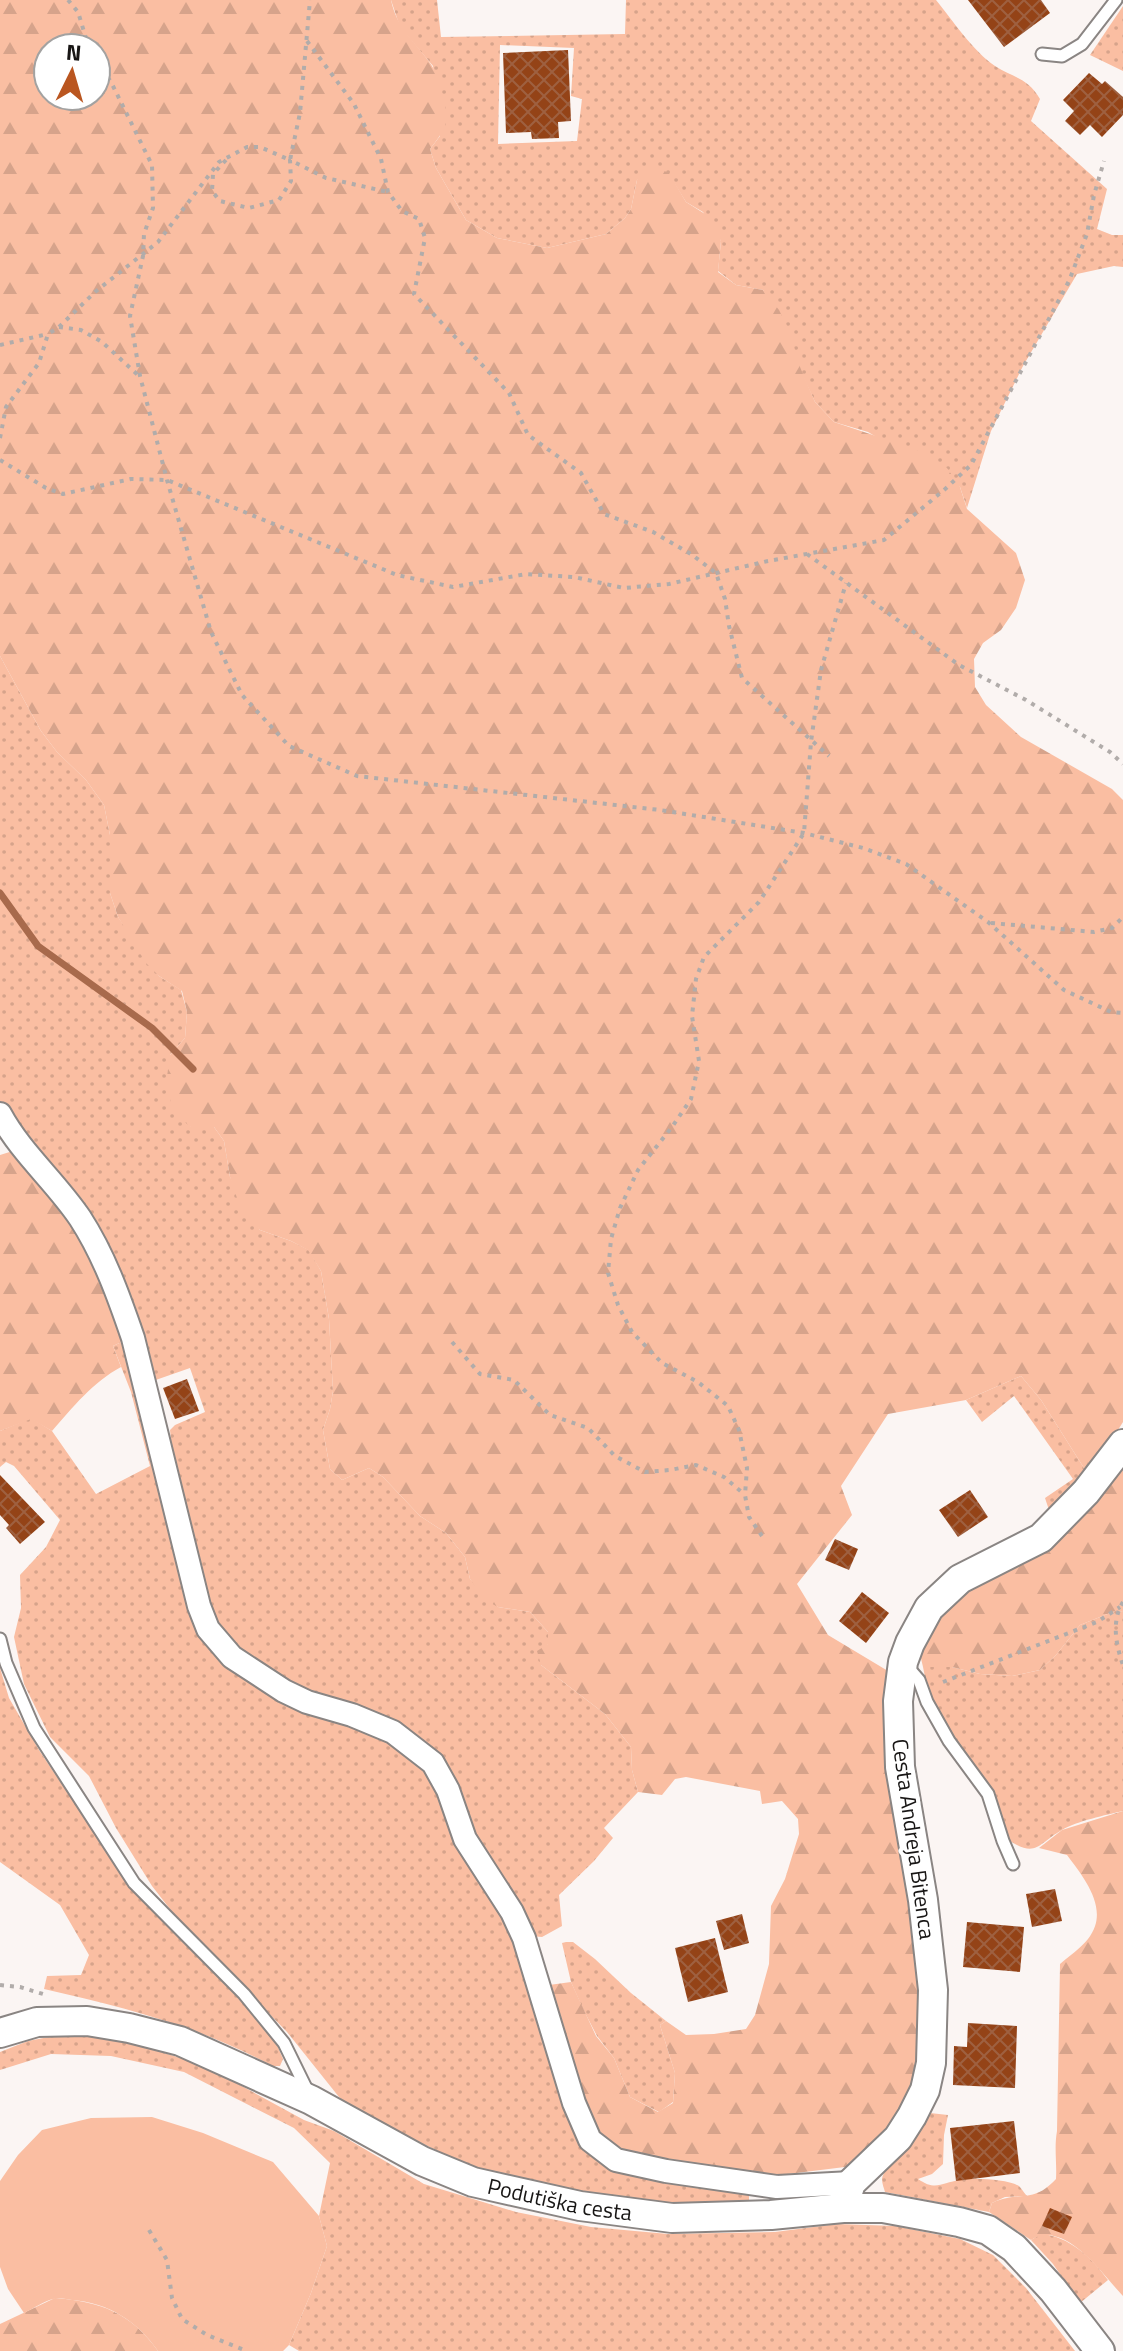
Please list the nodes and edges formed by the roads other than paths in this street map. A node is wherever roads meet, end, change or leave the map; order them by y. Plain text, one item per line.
1 (1116, 0) edge
2 (1042, 54) dead end
3 (0, 1114) edge
4 (1123, 1444) edge
5 (0, 1639) edge
6 (903, 1662) junction
7 (1013, 1864) dead end
8 (0, 2033) edge
9 (311, 2100) junction
10 (847, 2196) junction
11 (1100, 2351) edge

1 - 2 lane
3 - 10 street
4 - 6 street, Cesta Andreja Bitenca
5 - 9 lane
6 - 7 lane
6 - 10 street, Cesta Andreja Bitenca
8 - 9 street, Podutiška cesta
9 - 10 street, Podutiška cesta
10 - 11 street, Podutiška cesta

